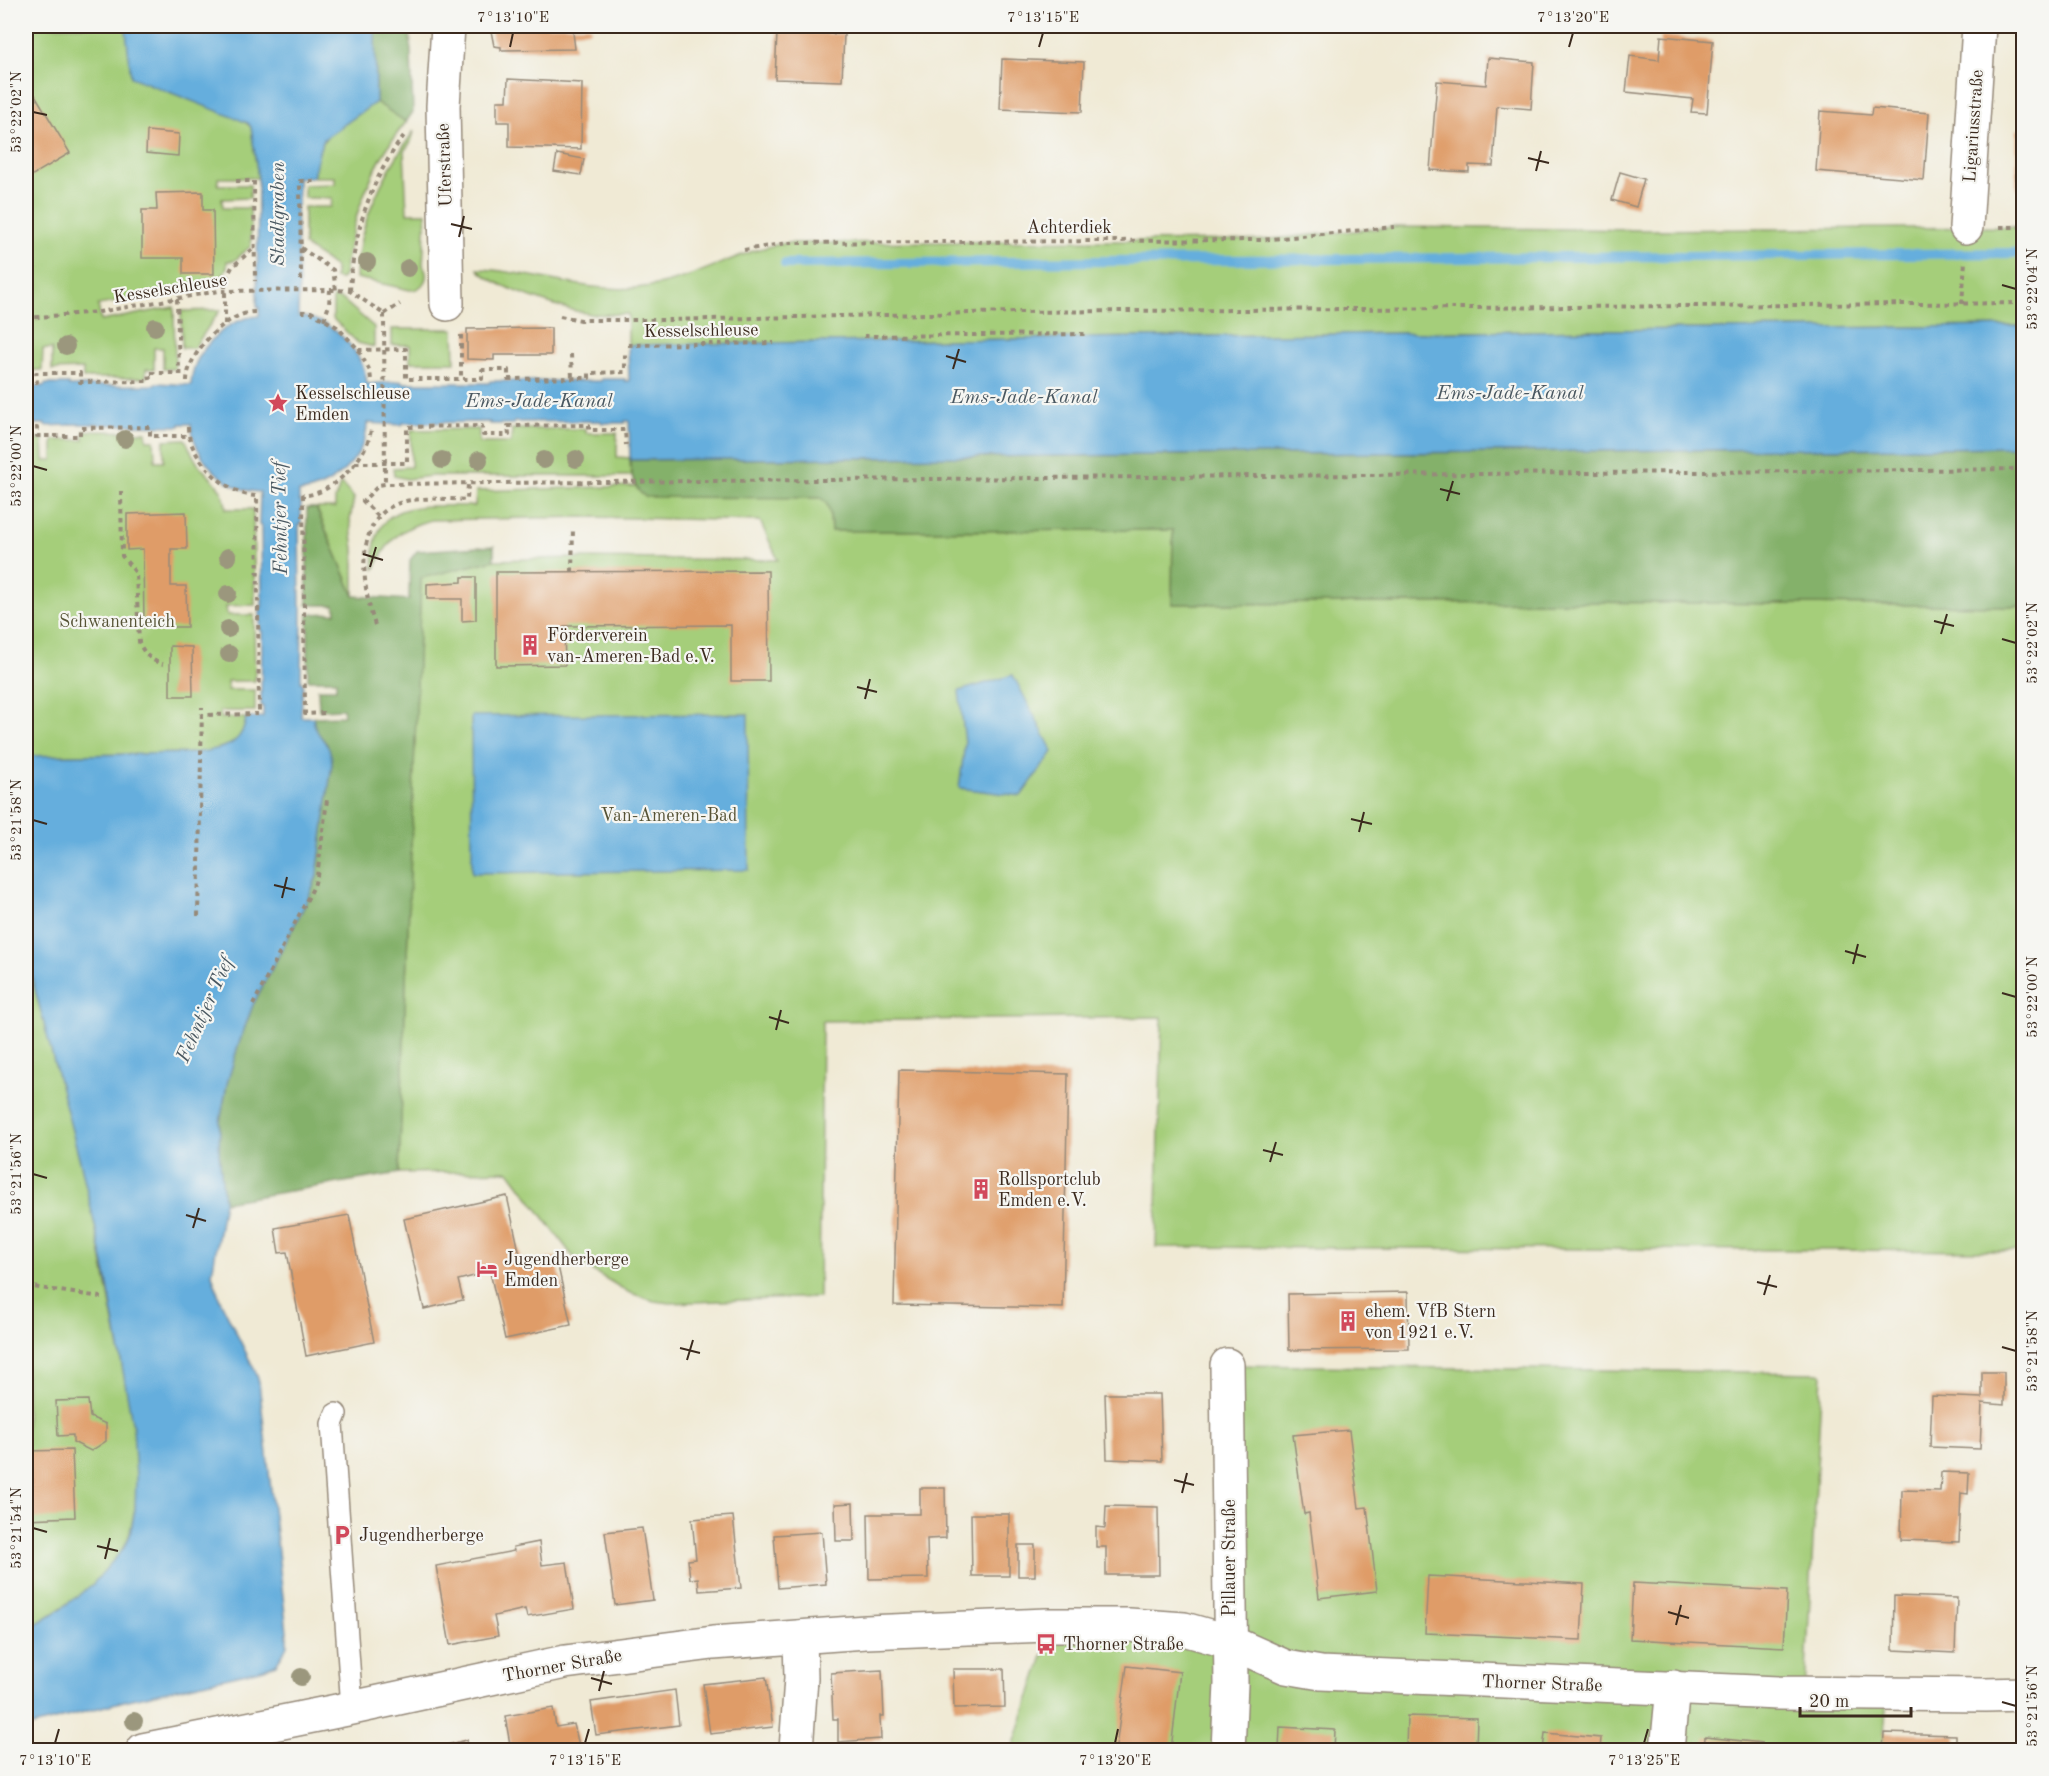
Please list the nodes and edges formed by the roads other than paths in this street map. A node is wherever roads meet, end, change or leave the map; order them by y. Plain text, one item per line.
1 (448, 26) edge
2 (1979, 26) edge
3 (1966, 227) dead end
4 (454, 316) road end
5 (1227, 1365) dead end
6 (336, 1414) dead end
7 (800, 1637) junction
8 (1230, 1642) junction
9 (1673, 1687) junction
10 (2024, 1694) edge
11 (352, 1708) junction
12 (143, 1750) edge
13 (796, 1750) edge
14 (1228, 1750) edge
15 (1667, 1750) edge

1 - 4 street, Uferstraße
2 - 3 street, Ligariusstraße
5 - 8 street, Pillauer Straße
6 - 11 lane
7 - 8 street, Thorner Straße
7 - 11 street, Thorner Straße
7 - 13 street
8 - 9 street, Thorner Straße
8 - 14 street, Pillauer Straße
9 - 10 street, Thorner Straße
9 - 15 street
11 - 12 street, Thorner Straße

